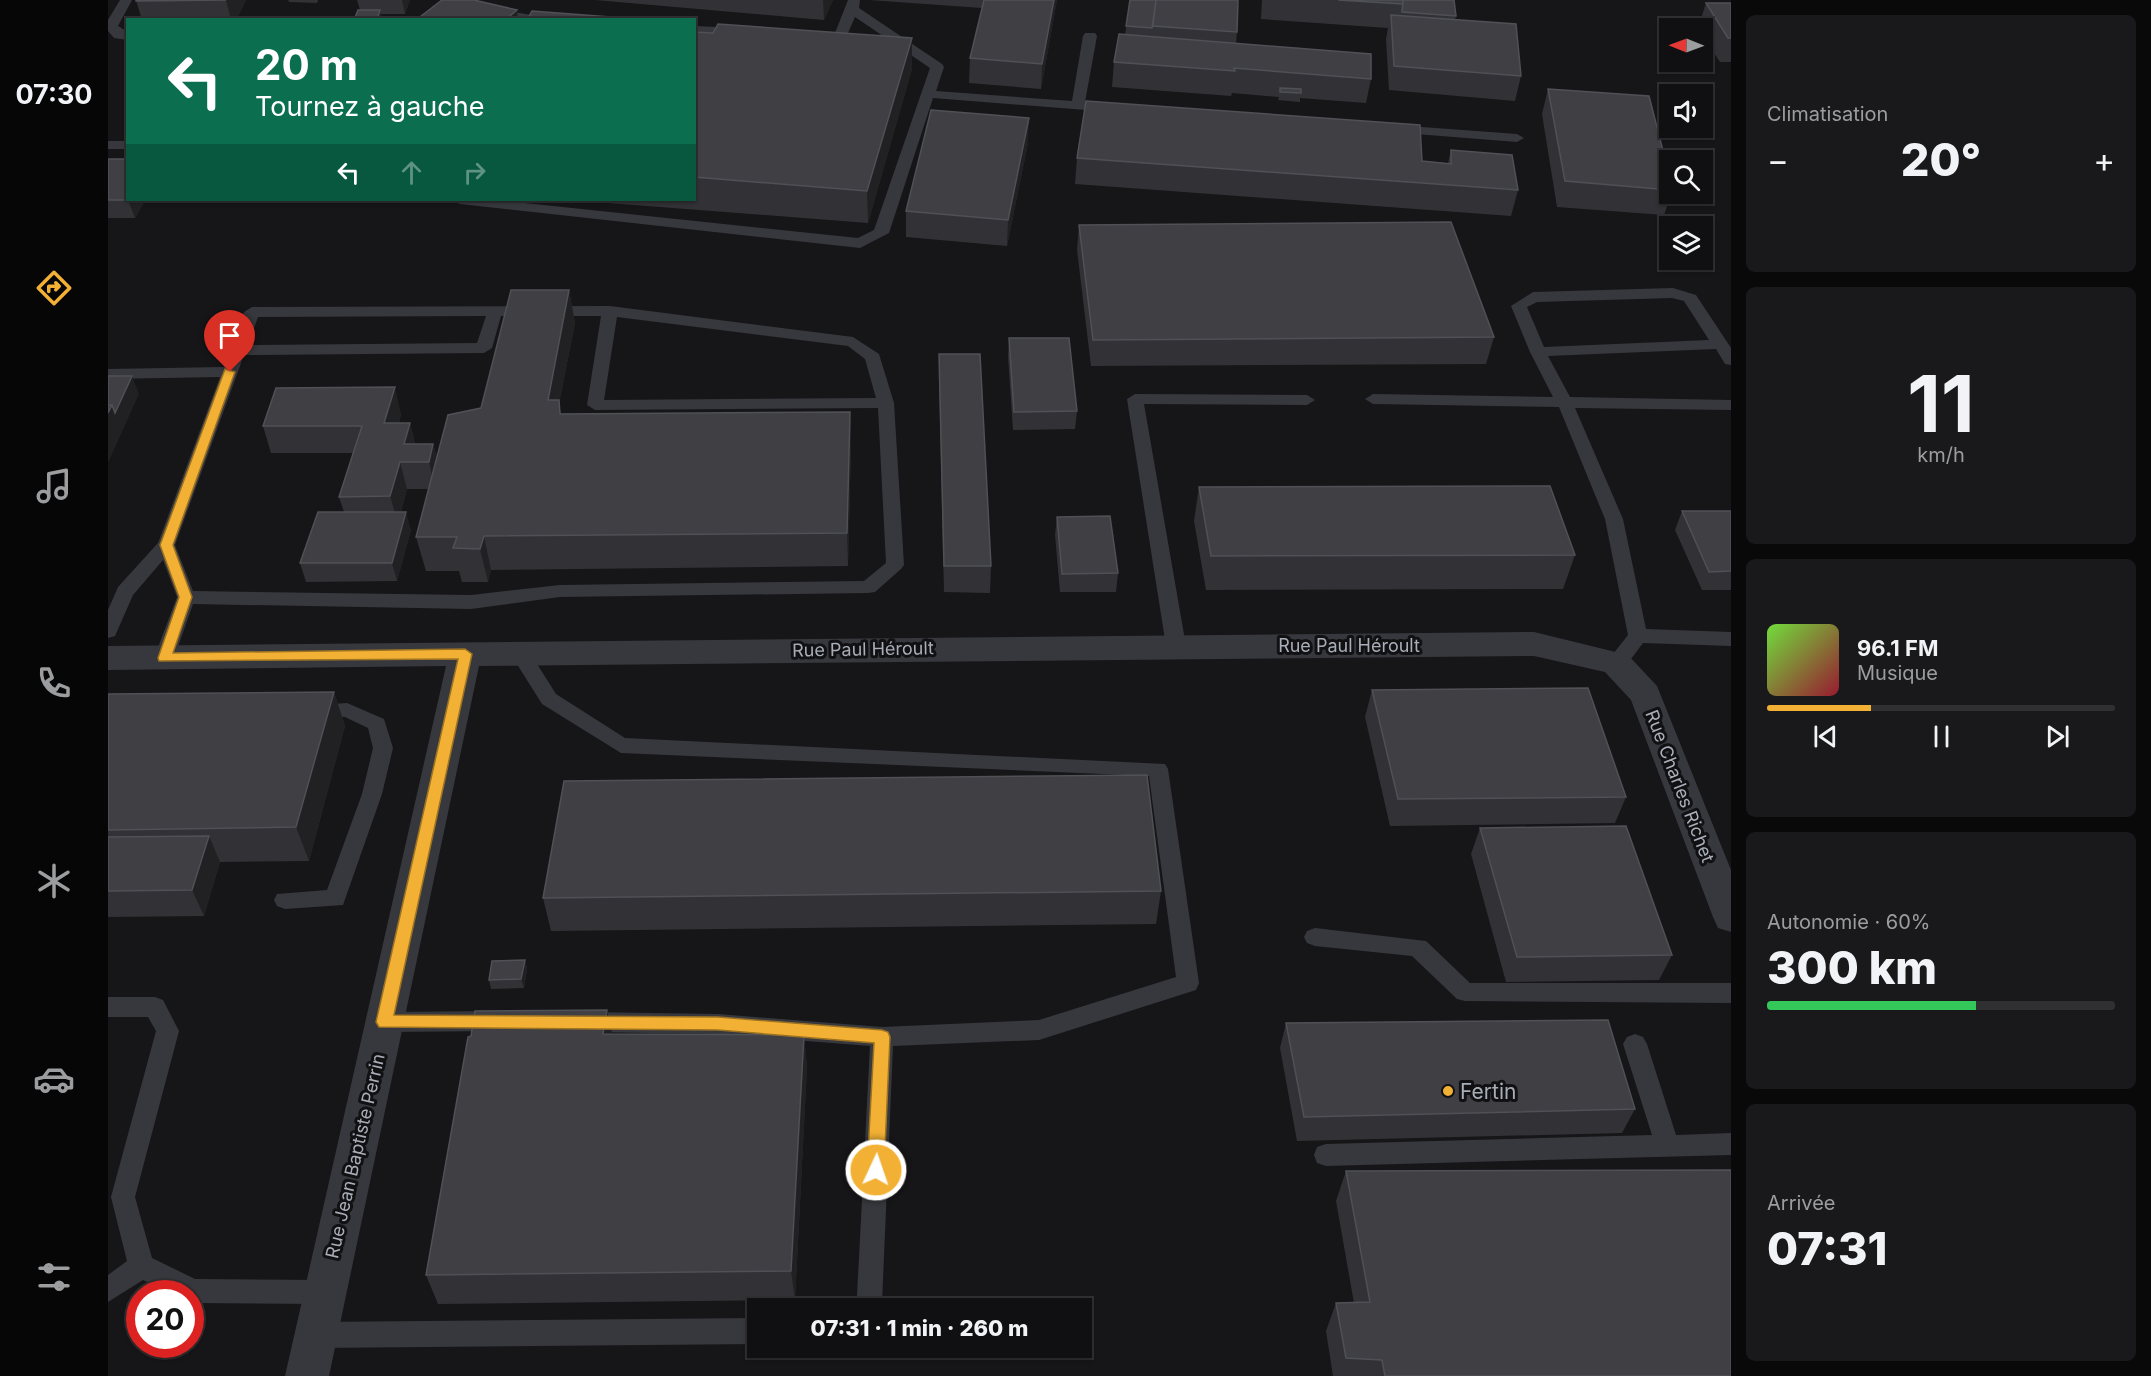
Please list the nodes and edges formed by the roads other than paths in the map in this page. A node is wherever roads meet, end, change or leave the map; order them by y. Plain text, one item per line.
1 (126, 0) edge
2 (853, 4) edge
3 (485, 10) edge
4 (526, 18) edge
5 (696, 30) edge
6 (753, 33) edge
7 (126, 36) edge
8 (800, 36) edge
9 (1090, 36) dead end
10 (928, 94) junction
11 (1078, 105) junction
12 (1125, 109) edge
13 (1375, 127) edge
14 (1517, 138) dead end
15 (108, 145) edge
16 (126, 145) edge
17 (469, 201) edge
18 (495, 311) junction
19 (610, 311) junction
20 (1720, 344) junction
21 (238, 350) junction
22 (1538, 352) junction
23 (1731, 360) edge
24 (230, 372) junction
25 (108, 374) edge
26 (1373, 399) dead end
27 (1307, 400) dead end
28 (886, 403) junction
29 (1566, 405) junction
30 (1731, 405) edge
31 (166, 545) junction
32 (186, 597) junction
33 (108, 631) edge
34 (1638, 636) junction
35 (1731, 639) edge
36 (1176, 646) junction
37 (520, 653) junction
38 (465, 654) junction
39 (108, 658) edge
40 (164, 658) junction
41 (1616, 663) junction
42 (299, 711) edge
43 (285, 900) dead end
44 (1731, 917) edge
45 (1315, 937) dead end
46 (1731, 993) edge
47 (108, 1007) edge
48 (384, 1022) junction
49 (524, 1022) edge
50 (558, 1022) edge
51 (882, 1037) junction
52 (1635, 1044) dead end
53 (1731, 1143) edge
54 (1667, 1145) junction
55 (1326, 1155) dead end
56 (141, 1266) junction
57 (108, 1290) edge
58 (324, 1292) junction
59 (869, 1298) edge
60 (747, 1331) edge
61 (315, 1335) junction
62 (307, 1376) edge

1 - 7 lane
2 - 8 lane
2 - 10 lane
3 - 4 lane
5 - 6 lane
9 - 11 lane
10 - 11 lane
10 - 17 lane
11 - 12 lane
13 - 14 lane
15 - 16 lane
18 - 19 lane
18 - 21 lane
18 - 21 lane
19 - 28 lane
19 - 28 lane
20 - 22 lane
20 - 22 lane
20 - 23 lane
21 - 24 lane
22 - 29 lane
24 - 25 lane
24 - 31 lane
26 - 29 lane
27 - 36 lane
28 - 32 lane
29 - 30 lane
29 - 34 lane
31 - 32 lane
31 - 33 lane
32 - 40 lane
34 - 35 lane
34 - 41 lane
36 - 37 street, Rue Paul Héroult
36 - 41 street, Rue Paul Héroult
37 - 38 street, Rue Paul Héroult
37 - 51 lane
38 - 40 street, Rue Paul Héroult
38 - 48 street, Rue Jean Baptiste Perrin
39 - 40 street, Rue Paul Héroult
41 - 44 street, Rue Charles Richet
42 - 43 lane
45 - 46 lane
47 - 56 lane
48 - 49 lane
48 - 58 street, Rue Jean Baptiste Perrin
50 - 51 lane
51 - 59 lane
52 - 54 lane
53 - 54 lane
54 - 55 lane
56 - 57 lane
56 - 58 lane
58 - 61 street, Rue Jean Baptiste Perrin
60 - 61 lane
61 - 62 street, Rue Jean Baptiste Perrin

